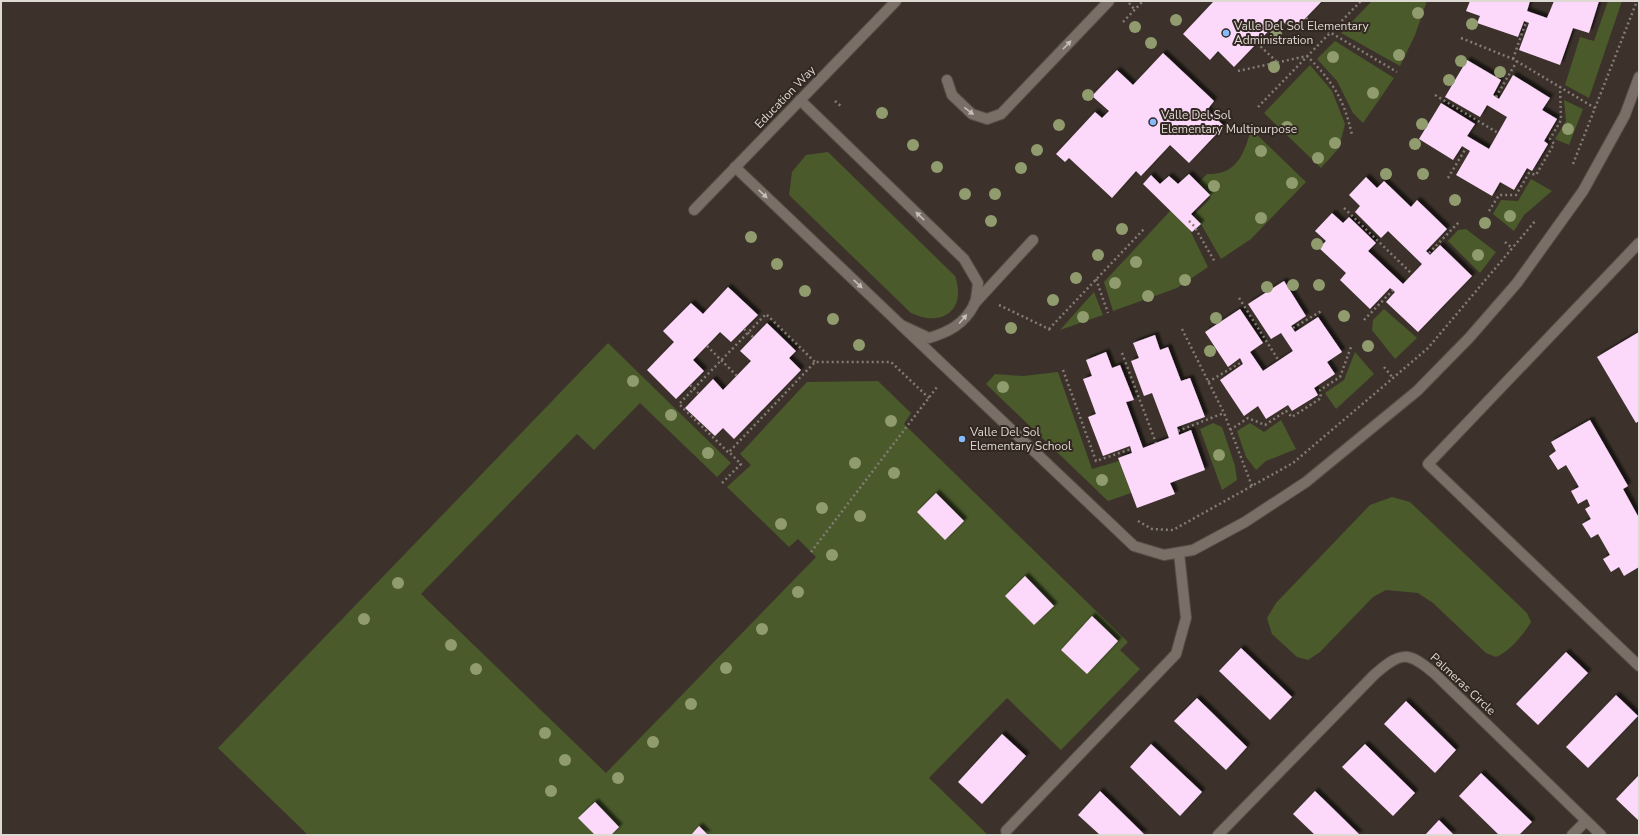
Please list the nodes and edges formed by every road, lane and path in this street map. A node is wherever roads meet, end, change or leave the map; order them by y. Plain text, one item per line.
1 (896, 1) edge
2 (1109, 1) edge
3 (1143, 1) edge
4 (1360, 1) edge
5 (1637, 1) edge
6 (1132, 8) dead end
7 (1134, 10) junction
8 (1306, 18) dead end
9 (1123, 22) dead end
10 (1526, 22) dead end
11 (1330, 33) junction
12 (1461, 38) dead end
13 (1257, 43) dead end
14 (1307, 56) junction
15 (1513, 59) junction
16 (1277, 62) junction
17 (1517, 62) junction
18 (1238, 71) dead end
19 (1397, 72) dead end
20 (1639, 77) edge
21 (947, 80) dead end
22 (1560, 87) junction
23 (1434, 95) dead end
24 (1496, 97) dead end
25 (800, 100) junction
26 (835, 101) dead end
27 (842, 107) dead end
28 (1258, 107) dead end
29 (1595, 108) junction
30 (1498, 133) dead end
31 (1352, 135) dead end
32 (1466, 148) dead end
33 (735, 167) junction
34 (1572, 167) dead end
35 (1448, 178) dead end
36 (1344, 208) dead end
37 (694, 210) dead end
38 (1489, 211) dead end
39 (1541, 214) dead end
40 (1189, 221) dead end
41 (1459, 222) dead end
42 (1144, 229) dead end
43 (1033, 240) dead end
44 (1505, 242) dead end
45 (1639, 243) edge
46 (1512, 248) junction
47 (1428, 253) dead end
48 (1216, 262) dead end
49 (1412, 274) dead end
50 (1096, 279) junction
51 (1393, 290) dead end
52 (1239, 298) dead end
53 (974, 304) junction
54 (999, 305) dead end
55 (1323, 310) dead end
56 (1108, 313) dead end
57 (1364, 320) dead end
58 (901, 325) junction
59 (1293, 328) dead end
60 (744, 329) dead end
61 (1048, 329) junction
62 (1182, 329) dead end
63 (748, 332) junction
64 (1050, 333) dead end
65 (753, 337) dead end
66 (707, 346) dead end
67 (1352, 347) dead end
68 (1122, 353) dead end
69 (721, 360) junction
70 (1279, 361) dead end
71 (815, 362) junction
72 (1242, 362) dead end
73 (1384, 367) dead end
74 (1063, 370) dead end
75 (951, 372) junction
76 (737, 376) dead end
77 (1393, 378) junction
78 (1208, 382) junction
79 (690, 385) dead end
80 (694, 389) junction
81 (699, 394) dead end
82 (929, 398) junction
83 (1224, 413) junction
84 (1230, 430) junction
85 (1178, 431) dead end
86 (1156, 443) dead end
87 (1131, 449) dead end
88 (728, 452) junction
89 (722, 483) dead end
90 (1252, 486) junction
91 (1136, 520) dead end
92 (811, 552) dead end
93 (1179, 553) junction
94 (1639, 666) edge
95 (1586, 821) junction
96 (1006, 831) dead end
97 (1218, 835) edge
98 (1572, 835) edge
99 (1601, 835) edge

1 - 25 street, Education Way
21 -> 2 street
3 - 7 path
4 - 11 path
5 - 29 path
6 - 7 path
7 - 9 path
8 - 11 path
10 - 15 path
11 - 14 path
11 - 19 path
12 - 15 path
13 - 16 path
14 - 16 path
14 - 28 path
14 - 31 path
15 - 17 path
16 - 18 path
17 - 22 path
17 - 24 path
20 - 93 street
22 - 29 path
22 - 38 path
23 - 30 path
25 - 33 street, Education Way
53 -> 25 street
26 - 27 path
29 - 34 path
32 - 35 path
33 - 37 street, Education Way
33 -> 58 street
36 - 49 path
39 - 46 path
40 - 48 path
41 - 47 path
42 - 50 path
43 - 53 street
44 - 46 path
45 - 94 street
46 - 77 path
50 - 56 path
50 - 61 path
51 - 57 path
52 - 70 path
58 -> 53 street
54 - 61 path
55 - 59 path
58 - 75 street
60 - 63 path
61 - 64 path
62 - 78 path
63 - 65 path
63 - 69 path
63 - 71 path
66 - 69 path
67 - 84 path
68 - 86 path
69 - 76 path
69 - 80 path
71 - 82 path
71 - 88 path
72 - 78 path
73 - 77 path
74 - 87 path
75 - 82 path
75 - 93 street
77 - 90 path
78 - 83 path
79 - 80 path
80 - 81 path
80 - 88 path
82 - 92 path
83 - 84 path
83 - 85 path
84 - 90 path
88 - 89 path
90 - 91 path
93 - 96 street
95 - 97 street, Palmeras Circle
95 - 98 street
95 - 99 street, Palmeras Circle

